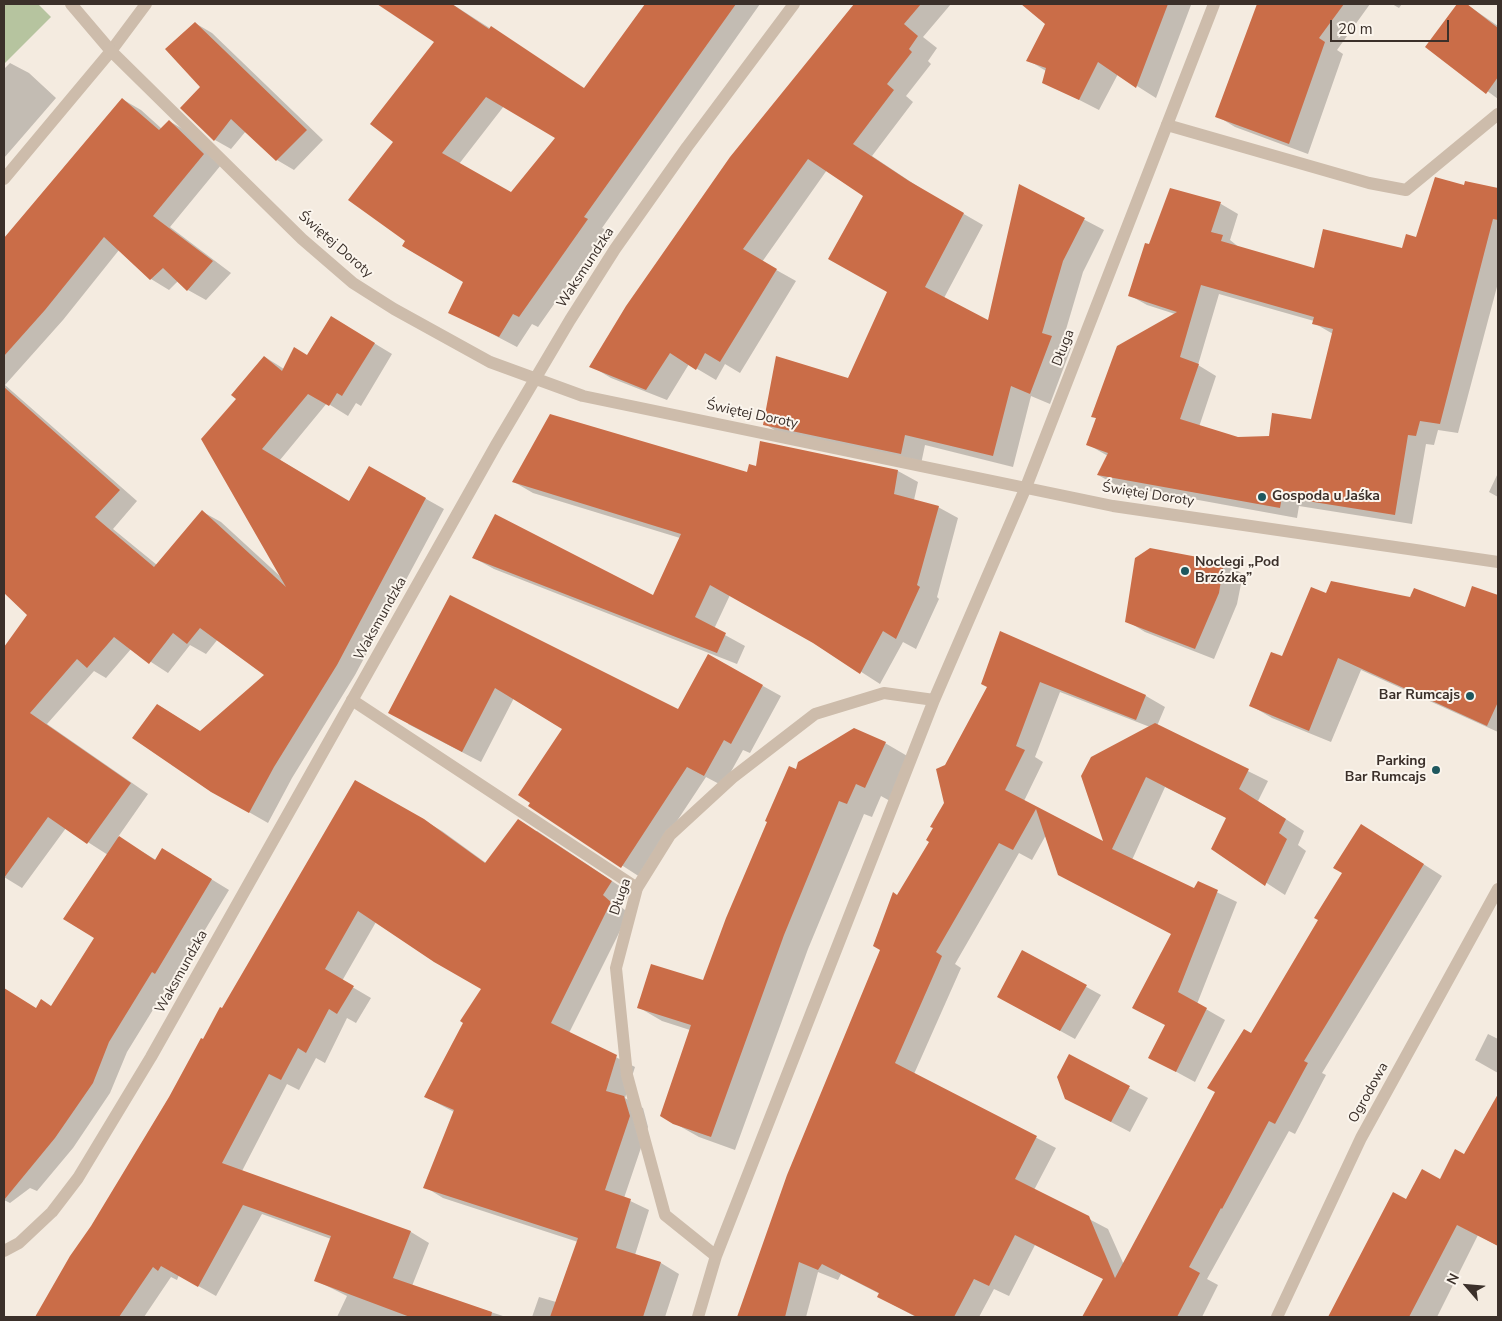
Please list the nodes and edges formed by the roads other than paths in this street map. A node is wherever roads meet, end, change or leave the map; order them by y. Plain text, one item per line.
1 (71, 4) edge
2 (146, 4) edge
3 (794, 4) edge
4 (1214, 4) edge
5 (112, 50) junction
6 (1498, 114) edge
7 (1167, 125) junction
8 (4, 179) edge
9 (535, 378) junction
10 (1026, 487) junction
11 (1498, 562) edge
12 (352, 700) junction
13 (934, 700) junction
14 (637, 888) junction
15 (1498, 889) edge
16 (4, 1251) edge
17 (716, 1256) junction
18 (698, 1317) edge
19 (1277, 1317) edge

1 - 5 street, Świętej Doroty
2 - 5 street
3 - 9 street, Waksmundzka
4 - 7 street, Długa
5 - 8 street
5 - 9 street, Świętej Doroty
6 - 7 street
7 - 10 street, Długa
9 - 10 street, Świętej Doroty
9 - 12 street, Waksmundzka
10 - 11 street, Świętej Doroty
10 - 13 street, Długa
12 - 14 street
12 - 16 street, Waksmundzka
13 - 14 street, Długa
13 - 17 street, Długa
14 - 17 street, Długa
15 - 19 street, Ogrodowa
17 - 18 street, Długa

